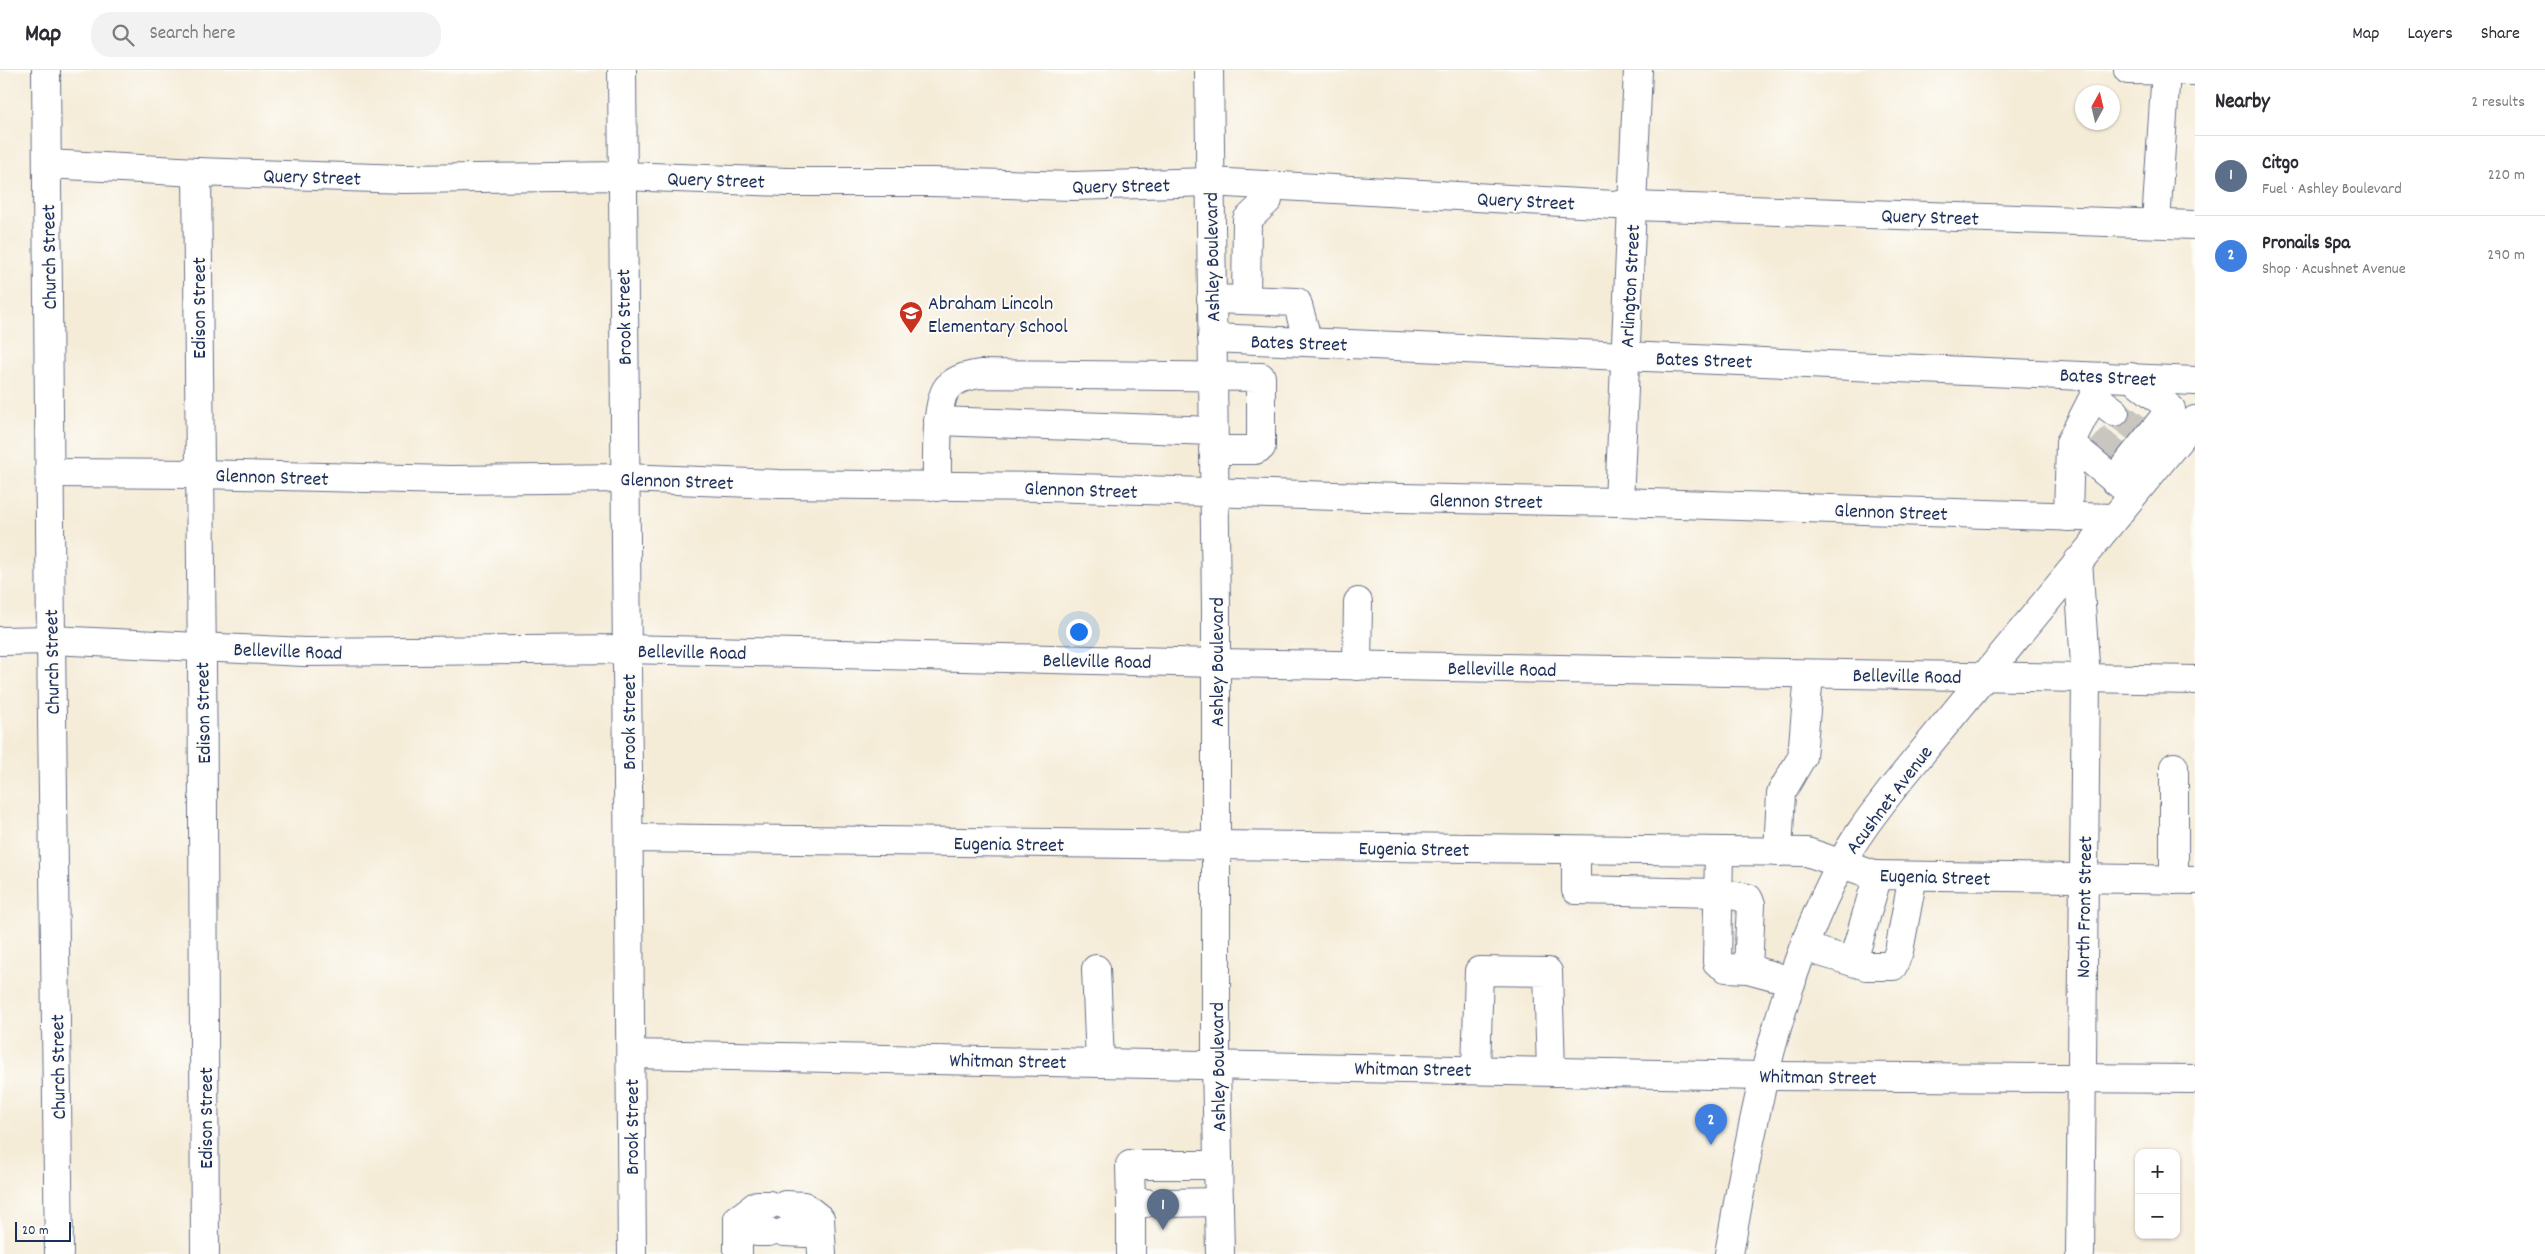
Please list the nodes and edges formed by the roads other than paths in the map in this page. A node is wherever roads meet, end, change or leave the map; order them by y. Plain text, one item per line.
1 (46, 70) edge
2 (622, 70) edge
3 (1209, 70) edge
4 (1638, 70) edge
5 (2128, 70) edge
6 (2166, 70) edge
7 (2195, 72) edge
8 (47, 164) junction
9 (197, 172) junction
10 (622, 176) junction
11 (1210, 182) junction
12 (1268, 185) junction
13 (1633, 206) junction
14 (2156, 223) junction
15 (2195, 225) edge
16 (1211, 265) junction
17 (1246, 266) junction
18 (1211, 299) junction
19 (1246, 300) junction
20 (1212, 338) junction
21 (1261, 340) junction
22 (1308, 342) junction
23 (1626, 355) junction
24 (1212, 377) junction
25 (1261, 377) junction
26 (2131, 377) junction
27 (2195, 381) edge
28 (2099, 386) junction
29 (2116, 412) tunnel mouth
30 (2186, 418) edge
31 (938, 421) junction
32 (2081, 435) junction
33 (1213, 441) junction
34 (50, 473) junction
35 (199, 474) junction
36 (2123, 474) junction
37 (625, 478) junction
38 (937, 487) junction
39 (1214, 493) junction
40 (1619, 502) junction
41 (2068, 517) junction
42 (2112, 518) junction
43 (2078, 561) junction
44 (1358, 602) dead end
45 (51, 640) junction
46 (0, 641) edge
47 (200, 647) junction
48 (627, 650) junction
49 (1216, 663) junction
50 (1357, 666) junction
51 (1809, 674) junction
52 (1984, 677) junction
53 (2086, 680) junction
54 (2195, 680) edge
55 (2174, 767) dead end
56 (629, 838) junction
57 (1214, 845) junction
58 (1576, 850) junction
59 (1718, 852) junction
60 (1778, 852) junction
61 (1840, 864) junction
62 (1878, 875) junction
63 (1913, 876) junction
64 (2083, 880) junction
65 (2184, 880) edge
66 (1718, 893) junction
67 (1804, 947) junction
68 (1853, 962) junction
69 (1096, 969) dead end
70 (1792, 981) junction
71 (631, 1054) junction
72 (1100, 1062) junction
73 (1216, 1063) junction
74 (1476, 1069) junction
75 (1551, 1071) junction
76 (1763, 1076) junction
77 (2081, 1078) junction
78 (2195, 1079) edge
79 (1218, 1165) junction
80 (1219, 1202) junction
81 (1148, 1203) junction
82 (59, 1254) edge
83 (205, 1254) edge
84 (632, 1254) edge
85 (738, 1254) edge
86 (822, 1254) edge
87 (1131, 1254) edge
88 (1220, 1254) edge
89 (1729, 1254) edge
90 (2080, 1254) edge

1 - 8 street, Church Street
2 - 10 street, Brook Street
3 - 11 street, Ashley Boulevard
4 - 13 street, Arlington Street
5 - 6 street
6 - 7 street
6 - 14 street
8 - 9 street, Query Street
8 - 34 street, Church Street
9 - 10 street, Query Street
9 - 35 street, Edison Street
10 - 11 street, Query Street
10 - 37 street, Brook Street
11 - 12 street, Query Street
11 - 16 street, Ashley Boulevard
12 - 13 street, Query Street
12 - 17 street
13 - 14 street, Query Street
13 - 23 street, Arlington Street
14 - 15 street, Query Street
16 - 17 street
16 - 18 street, Ashley Boulevard
17 - 19 street
18 - 19 street
18 - 20 street, Ashley Boulevard
19 - 22 street
20 - 21 street, Bates Street
20 - 24 street, Ashley Boulevard
21 - 22 street, Bates Street
21 - 25 street
22 - 23 street, Bates Street
23 - 28 street, Bates Street
23 - 40 street, Arlington Street
24 - 25 street
24 - 31 street
24 - 33 street, Ashley Boulevard
25 - 33 street
26 - 27 street, Bates Street
26 - 28 street, Bates Street
26 - 30 street
28 - 29 street
28 - 32 street
30 - 36 street, Acushnet Avenue
30 - 36 street
31 - 33 street
31 - 38 street
32 - 36 street
32 - 41 street
33 - 39 street, Ashley Boulevard
34 - 35 street, Glennon Street
34 - 45 street, Church Street
35 - 37 street, Glennon Street
35 - 47 street, Edison Street
36 - 42 street, Acushnet Avenue
37 - 38 street, Glennon Street
37 - 48 street, Brook Street
38 - 39 street, Glennon Street
39 - 40 street, Glennon Street
39 - 49 street, Ashley Boulevard
40 - 41 street, Glennon Street
41 - 42 street, Glennon Street
42 - 43 street, Acushnet Avenue
43 - 52 street, Acushnet Avenue
43 - 53 street, North Front Street
44 - 50 street
45 - 46 street, Belleville Road
45 - 47 street, Belleville Road
45 - 82 street, Church Street
47 - 48 street, Belleville Road
47 - 83 street, Edison Street
48 - 49 street, Belleville Road
48 - 56 street, Brook Street
49 - 50 street, Belleville Road
49 - 57 street, Ashley Boulevard
50 - 51 street, Belleville Road
51 - 52 street, Belleville Road
51 - 60 street
52 - 53 street, Belleville Road
52 - 61 street, Acushnet Avenue
53 - 54 street, Belleville Road
53 - 64 street, North Front Street
55 - 65 street
56 - 57 street, Eugenia Street
56 - 71 street, Brook Street
57 - 58 street, Eugenia Street
57 - 73 street, Ashley Boulevard
58 - 59 street, Eugenia Street
58 - 66 street
59 - 60 street, Eugenia Street
59 - 66 street
60 - 61 street, Eugenia Street
61 - 62 street, Eugenia Street
61 - 67 street, Acushnet Avenue
62 - 63 street, Eugenia Street
62 - 68 street
63 - 64 street, Eugenia Street
63 - 68 street
64 - 65 street, Eugenia Street
64 - 77 street, North Front Street
66 - 70 street
67 - 68 street
67 - 70 street, Acushnet Avenue
69 - 72 street
70 - 76 street, Acushnet Avenue
71 - 72 street, Whitman Street
71 - 84 street, Brook Street
72 - 73 street, Whitman Street
73 - 74 street, Whitman Street
73 - 79 street, Ashley Boulevard
74 - 75 street, Whitman Street
74 - 75 street
75 - 76 street, Whitman Street
76 - 77 street, Whitman Street
76 - 89 street, Acushnet Avenue
77 - 78 street, Whitman Street
77 - 90 street, North Front Street
79 - 80 street, Ashley Boulevard
79 - 81 street
80 - 81 street
80 - 88 street, Ashley Boulevard
81 - 87 street
85 - 86 street

